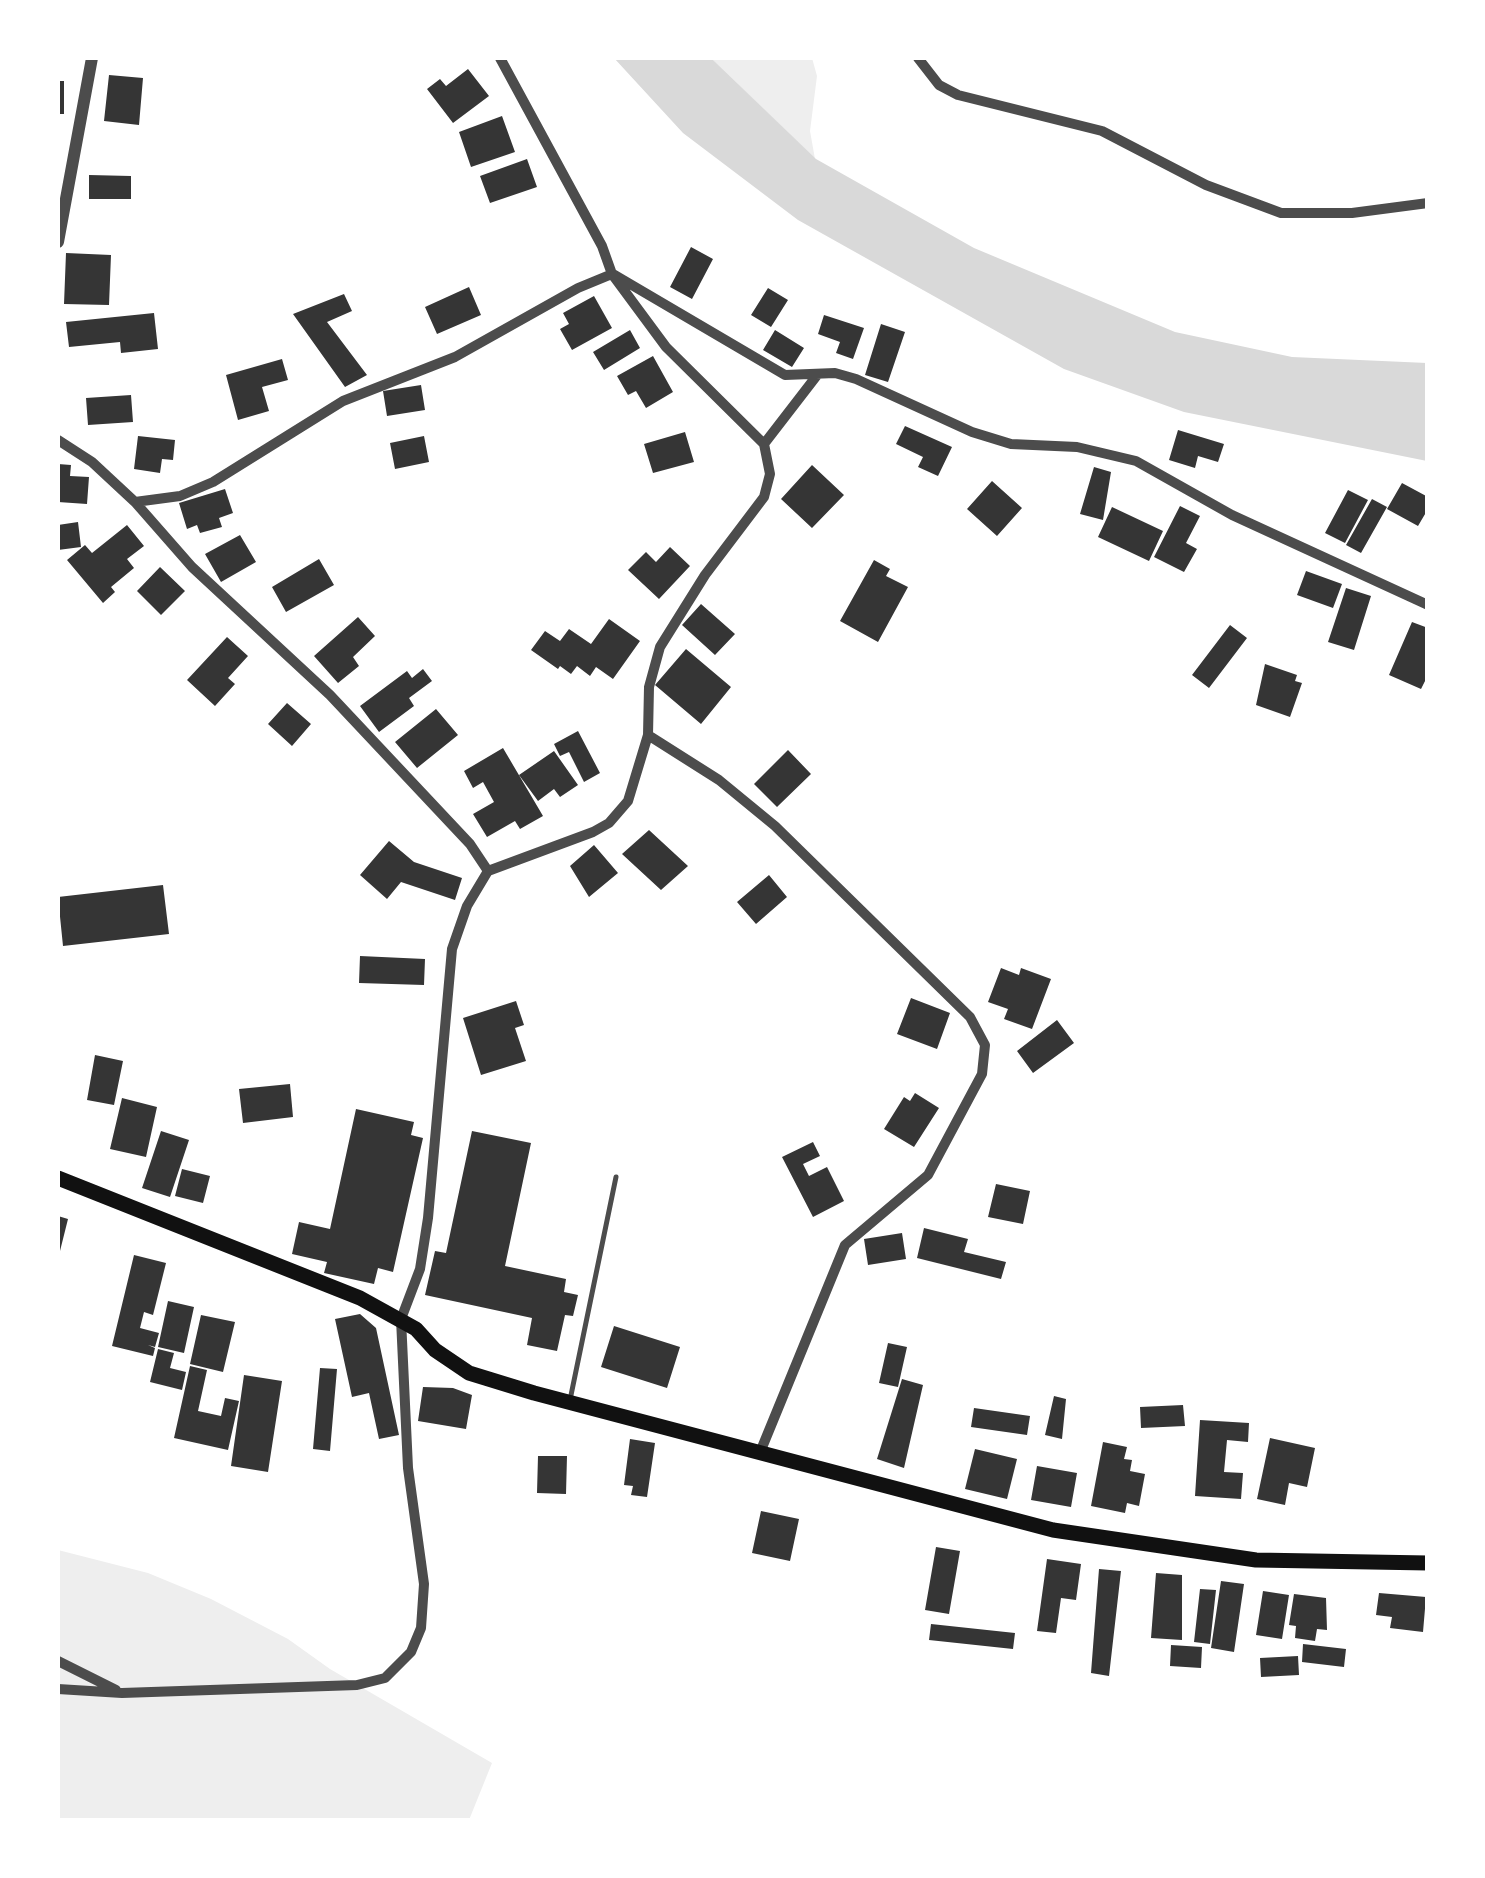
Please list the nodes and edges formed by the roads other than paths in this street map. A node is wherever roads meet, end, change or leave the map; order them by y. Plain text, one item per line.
1 (92, 58) edge
2 (500, 58) edge
3 (918, 58) edge
4 (1428, 204) edge
5 (58, 242) edge
6 (612, 274) junction
7 (818, 374) junction
8 (58, 440) edge
9 (764, 444) junction
10 (135, 502) junction
11 (1428, 605) edge
12 (648, 735) junction
13 (488, 871) junction
14 (616, 1177) dead end
15 (58, 1178) edge
16 (401, 1319) junction
17 (569, 1403) junction
18 (761, 1450) junction
19 (1428, 1563) edge
20 (58, 1661) edge
21 (58, 1689) edge
22 (122, 1693) junction

1 - 5 street
2 - 6 street
3 - 4 street
6 - 7 street
6 - 9 street
6 - 10 street
7 - 9 street
7 - 11 street
8 - 10 street
9 - 12 street
10 - 13 street
12 - 13 street
12 - 18 street
13 - 16 street
14 - 17 lane
15 - 16 main road
16 - 17 main road
16 - 22 street
17 - 18 main road
18 - 19 main road
20 - 22 street
21 - 22 street

